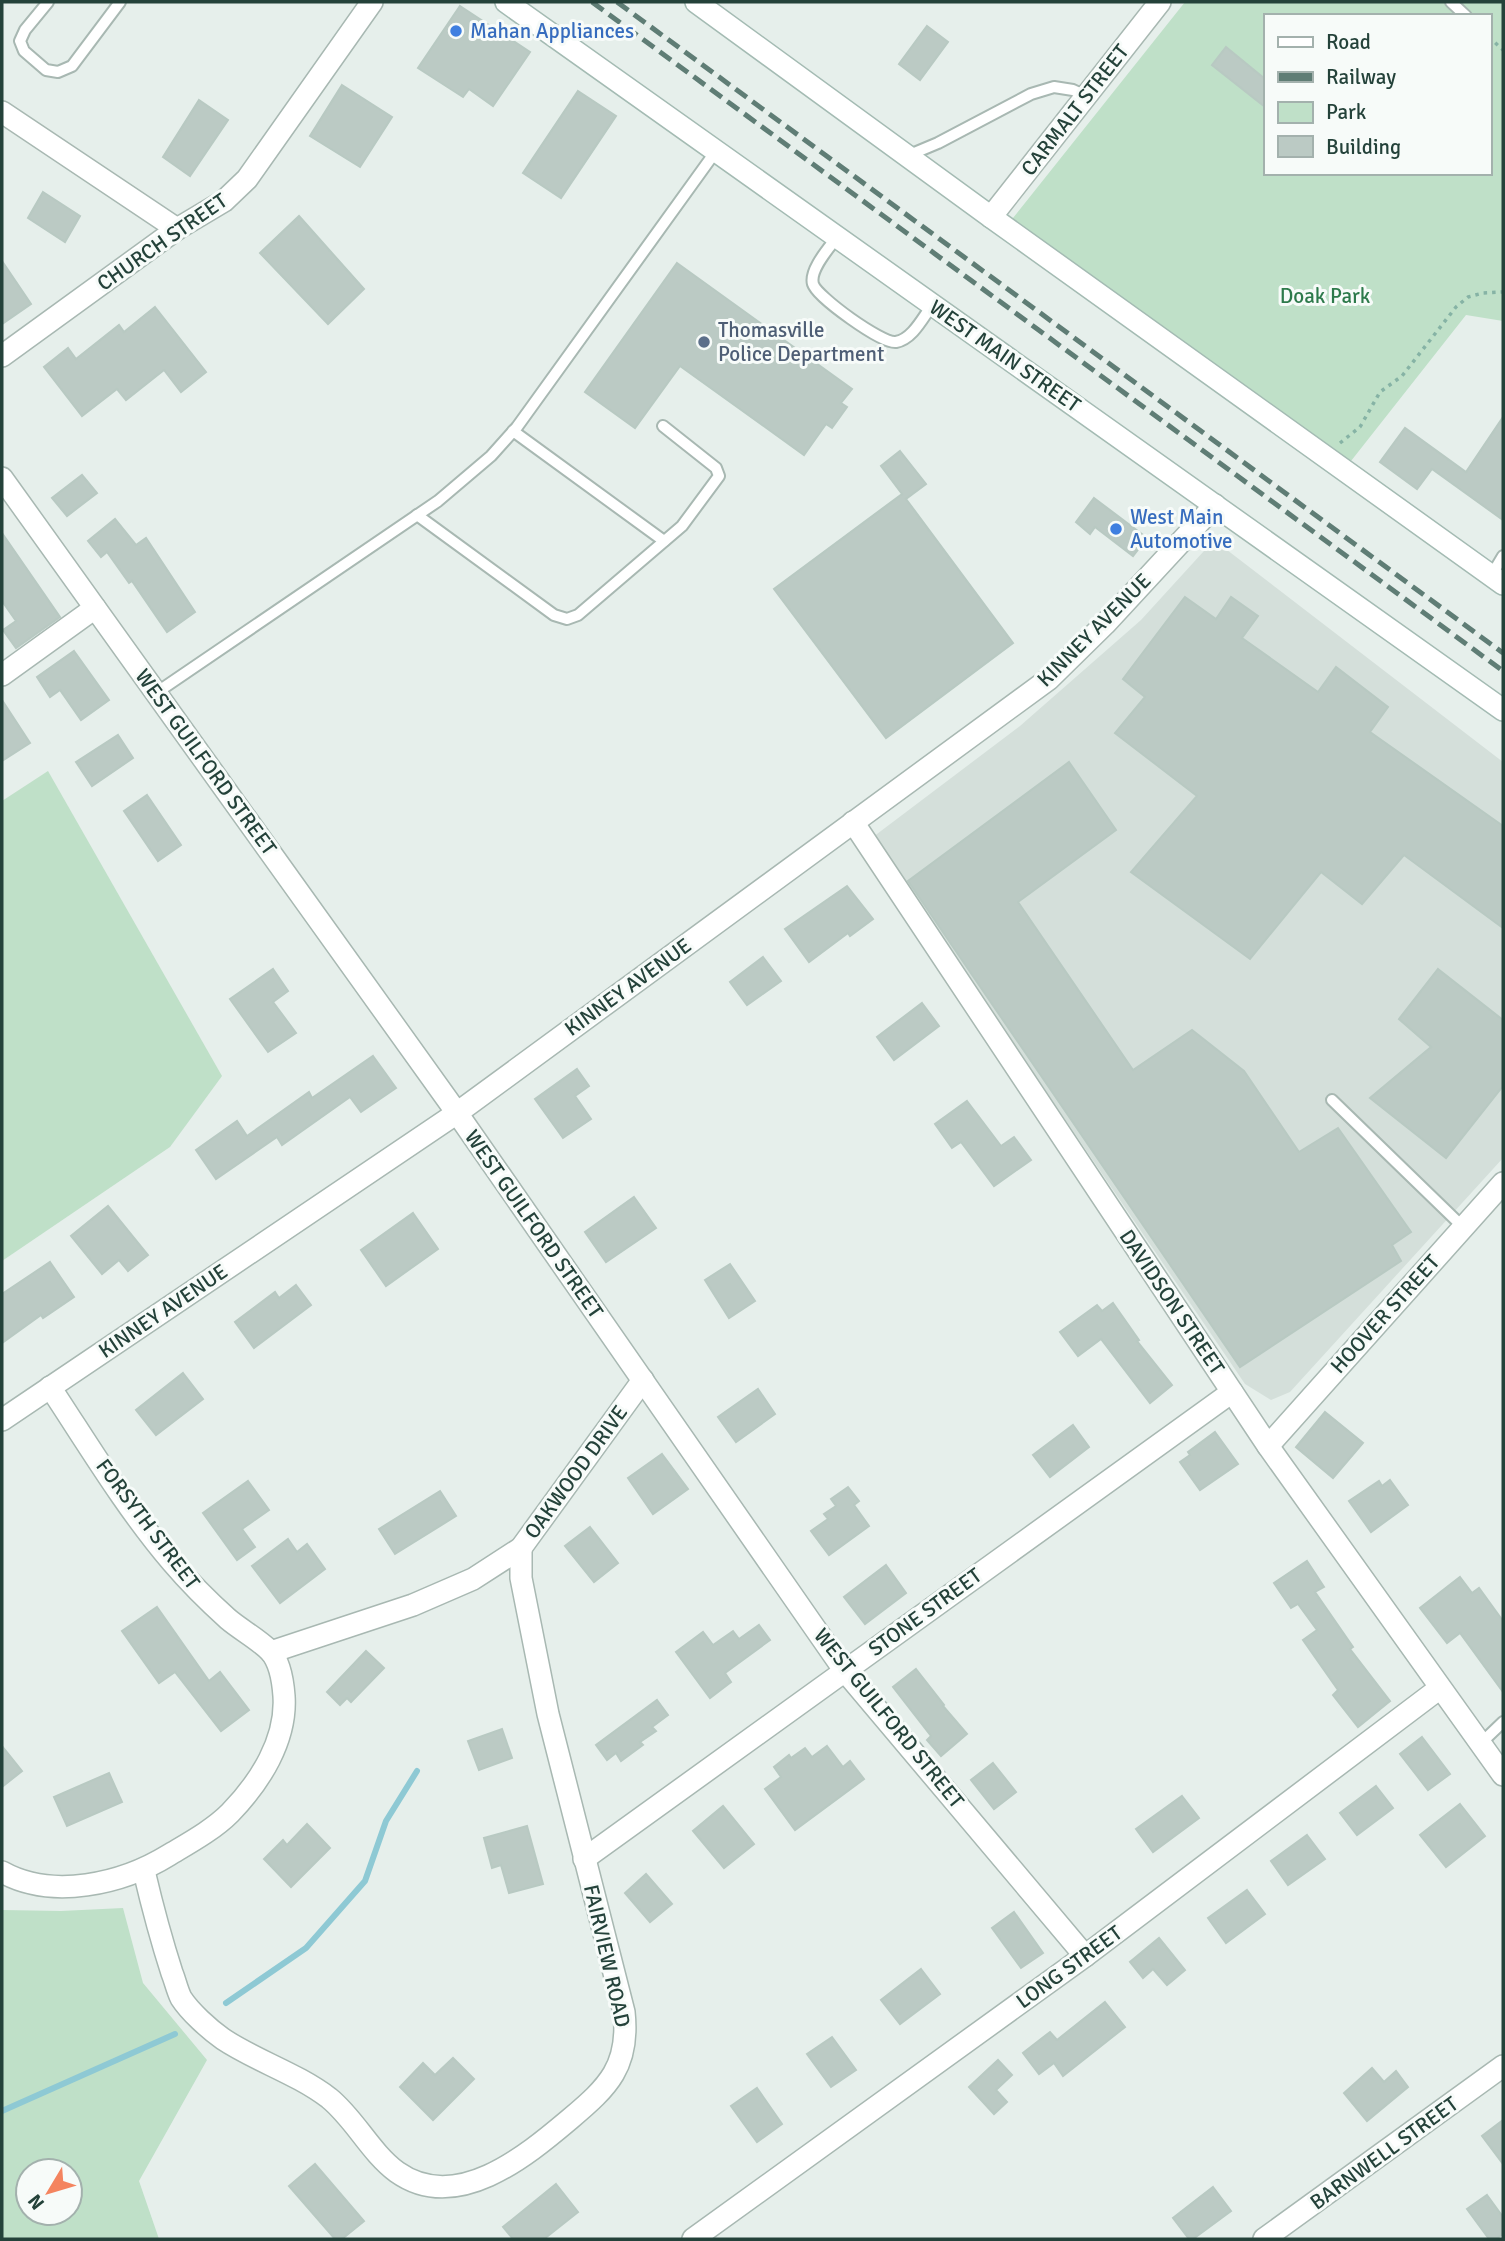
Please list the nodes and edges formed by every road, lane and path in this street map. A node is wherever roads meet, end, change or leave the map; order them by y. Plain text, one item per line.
1 (48, 2) edge
2 (120, 2) edge
3 (372, 2) edge
4 (506, 2) edge
5 (696, 2) edge
6 (1160, 2) edge
7 (1451, 2) edge
8 (1464, 14) edge
9 (1086, 96) junction
10 (2, 112) edge
11 (716, 151) junction
12 (907, 156) junction
13 (991, 217) junction
14 (177, 229) junction
15 (836, 237) junction
16 (1503, 292) edge
17 (933, 304) junction
18 (2, 356) edge
19 (663, 426) dead end
20 (513, 431) junction
21 (1322, 455) junction
22 (2, 478) edge
23 (1215, 505) junction
24 (417, 515) junction
25 (664, 541) junction
26 (1503, 556) edge
27 (1497, 580) edge
28 (95, 608) junction
29 (2, 675) edge
30 (156, 693) junction
31 (1503, 710) edge
32 (853, 822) junction
33 (1332, 1100) dead end
34 (457, 1113) junction
35 (1503, 1183) edge
36 (1463, 1227) junction
37 (643, 1380) junction
38 (50, 1387) junction
39 (1232, 1392) junction
40 (2, 1420) edge
41 (1268, 1446) junction
42 (521, 1548) junction
43 (271, 1652) junction
44 (844, 1670) junction
45 (1440, 1688) junction
46 (1503, 1722) edge
47 (1480, 1744) junction
48 (1503, 1775) edge
49 (584, 1858) junction
50 (144, 1871) junction
51 (2, 1872) edge
52 (1085, 1956) junction
53 (1503, 2066) edge
54 (693, 2239) edge
55 (1264, 2239) edge

1 - 2 lane
3 - 14 street, CHURCH STREET
4 - 11 street, WEST MAIN STREET
5 - 12 street
6 - 9 street, CARMALT STREET
7 - 8 lane
9 - 12 lane
9 - 13 street, CARMALT STREET
10 - 14 street
11 - 15 street, WEST MAIN STREET
11 - 20 lane
12 - 13 street
13 - 21 street
14 - 18 street, CHURCH STREET
15 - 17 street, WEST MAIN STREET
15 - 17 lane
16 - 21 path
17 - 23 street, WEST MAIN STREET
19 - 25 lane
20 - 24 lane
20 - 25 lane
21 - 27 street
22 - 28 street, WEST GUILFORD STREET
23 - 31 street, WEST MAIN STREET
23 - 32 street, KINNEY AVENUE
24 - 25 lane
24 - 30 lane
26 - 27 lane
28 - 29 street
28 - 30 street, WEST GUILFORD STREET
30 - 34 street, WEST GUILFORD STREET
32 - 34 street, KINNEY AVENUE
32 - 39 street, DAVIDSON STREET
33 - 36 lane
34 - 37 street, WEST GUILFORD STREET
34 - 38 street, KINNEY AVENUE
35 - 36 street, HOOVER STREET
36 - 41 street, HOOVER STREET
37 - 42 street, OAKWOOD DRIVE
37 - 44 street, WEST GUILFORD STREET
38 - 40 street, KINNEY AVENUE
38 - 43 street, FORSYTH STREET
39 - 41 street, DAVIDSON STREET
39 - 44 street, STONE STREET
41 - 45 street, DAVIDSON STREET
42 - 43 street, OAKWOOD DRIVE
42 - 49 street, FAIRVIEW ROAD
43 - 50 street
44 - 49 street, STONE STREET
44 - 52 street, WEST GUILFORD STREET
45 - 47 street, DAVIDSON STREET
45 - 52 street, LONG STREET
46 - 47 lane
47 - 48 street, DAVIDSON STREET
49 - 50 street, FAIRVIEW ROAD
50 - 51 street
52 - 54 street, LONG STREET
53 - 55 street, BARNWELL STREET

